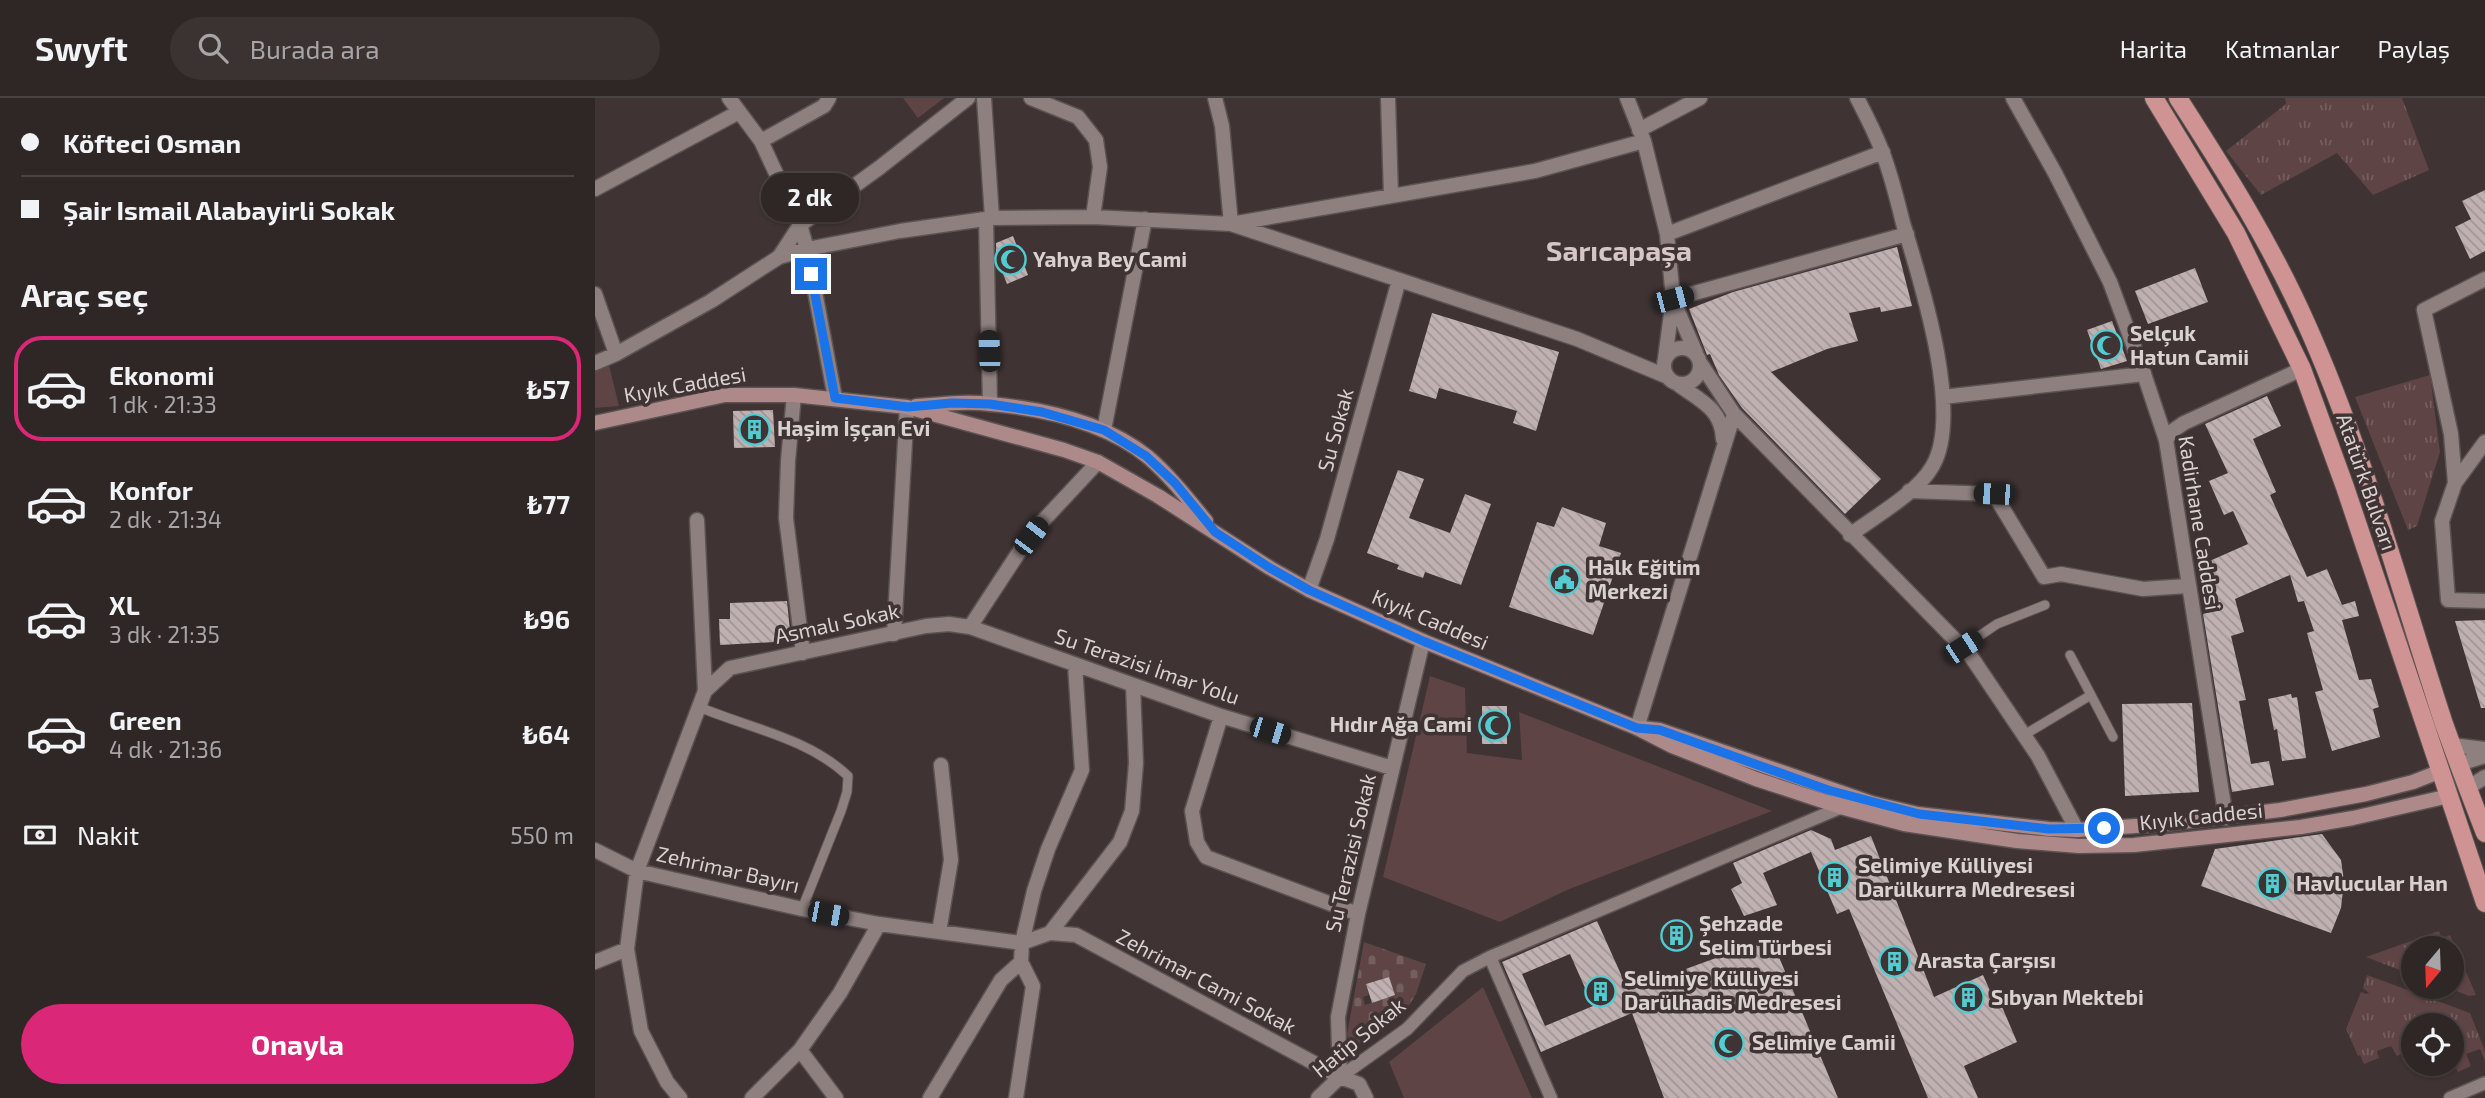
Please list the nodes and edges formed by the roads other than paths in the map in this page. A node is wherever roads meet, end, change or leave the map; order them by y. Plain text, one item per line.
1 (729, 98) edge
2 (829, 98) edge
3 (968, 98) edge
4 (983, 98) edge
5 (1031, 98) edge
6 (1215, 98) edge
7 (1388, 98) edge
8 (1627, 98) edge
9 (1700, 98) edge
10 (1857, 98) edge
11 (2013, 98) edge
12 (2154, 98) edge
13 (2178, 98) edge
14 (739, 112) junction
15 (1641, 136) junction
16 (761, 141) junction
17 (1883, 152) junction
18 (595, 189) edge
19 (1391, 195) junction
20 (1093, 217) junction
21 (989, 219) junction
22 (1145, 219) junction
23 (800, 225) junction
24 (1231, 225) junction
25 (1667, 234) junction
26 (1907, 234) junction
27 (807, 250) junction
28 (779, 257) junction
29 (2485, 279) edge
30 (1399, 280) junction
31 (595, 294) edge
32 (1673, 299) junction
33 (616, 354) junction
34 (1665, 359) junction
35 (1698, 359) junction
36 (595, 363) edge
37 (2302, 369) junction
38 (2144, 374) junction
39 (1670, 379) junction
40 (794, 394) junction
41 (1943, 397) junction
42 (835, 398) junction
43 (990, 404) junction
44 (908, 407) junction
45 (1734, 414) junction
46 (595, 423) edge
47 (1104, 430) junction
48 (2166, 440) junction
49 (2485, 442) edge
50 (1724, 447) junction
51 (1098, 462) junction
52 (2455, 483) junction
53 (1909, 491) junction
54 (697, 520) dead end
55 (1215, 532) junction
56 (1850, 534) junction
57 (2188, 586) junction
58 (1309, 590) junction
59 (2485, 601) edge
60 (2045, 605) dead end
61 (970, 627) junction
62 (894, 634) junction
63 (1423, 641) junction
64 (1963, 647) junction
65 (803, 653) junction
66 (2070, 655) dead end
67 (1075, 665) junction
68 (1133, 685) junction
69 (705, 691) junction
70 (2091, 695) junction
71 (699, 707) junction
72 (1221, 716) junction
73 (1637, 728) junction
74 (2024, 735) junction
75 (2113, 737) dead end
76 (2452, 745) junction
77 (2485, 749) edge
78 (2485, 756) edge
79 (2459, 764) junction
80 (941, 765) dead end
81 (1392, 768) junction
82 (2441, 771) junction
83 (2485, 777) edge
84 (2469, 787) junction
85 (2449, 796) junction
86 (1842, 807) junction
87 (2226, 818) junction
88 (2077, 830) junction
89 (2485, 833) edge
90 (2229, 835) junction
91 (2079, 846) junction
92 (595, 849) edge
93 (637, 871) junction
94 (2485, 903) edge
95 (802, 909) junction
96 (1358, 914) junction
97 (880, 924) junction
98 (939, 932) junction
99 (1050, 933) junction
100 (1022, 943) junction
101 (627, 949) junction
102 (1490, 957) junction
103 (595, 962) edge
104 (1021, 962) junction
105 (800, 1050) junction
106 (1340, 1077) junction
107 (2485, 1083) edge
108 (680, 1098) edge
109 (752, 1098) edge
110 (836, 1098) edge
111 (930, 1098) edge
112 (1016, 1098) edge
113 (1318, 1098) edge
114 (1366, 1098) edge
115 (1551, 1098) edge
116 (2450, 1098) edge

1 - 14 street
2 - 16 street
3 - 23 street
4 - 21 street
5 - 20 street
6 - 24 street
7 - 19 street
8 - 15 street
9 - 15 street
10 - 17 street
11 - 38 street, Kadirhane Caddesi
12 - 37 main road, Atatürk Bulvarı
13 - 76 main road, Atatürk Bulvarı
14 - 16 street
14 - 18 street
15 - 19 street
15 - 25 street
16 - 23 street
17 - 25 street
17 - 26 street
19 - 24 street
20 - 21 street
20 - 22 street
21 - 27 street
21 - 43 street
22 - 24 street
22 - 47 street
23 - 27 street
23 - 28 street
24 - 30 street
25 - 32 street
26 - 32 street
26 - 41 street
27 - 28 street
27 - 42 street
28 - 33 street
29 - 52 street
30 - 39 street
30 - 58 street, Su Sokak
31 - 33 street
32 - 34 street
32 - 35 street
33 - 36 street
34 - 35 street
34 - 39 street
35 - 39 street
35 - 45 street
37 - 48 street
37 - 82 main road, Atatürk Bulvarı
38 - 41 street
38 - 48 street, Kadirhane Caddesi
39 - 50 street
40 - 42 main road, Kıyık Caddesi
40 - 46 main road, Kıyık Caddesi
40 - 65 street
41 - 53 street
42 - 44 main road, Kıyık Caddesi
43 - 44 main road, Kıyık Caddesi
43 - 47 main road, Kıyık Caddesi
44 - 51 main road, Kıyık Caddesi
44 - 62 street
45 - 50 street
45 - 56 street
47 - 55 main road, Kıyık Caddesi
48 - 57 street, Kadirhane Caddesi
49 - 52 street
50 - 73 street
51 - 55 main road, Kıyık Caddesi
51 - 61 street
52 - 59 street
53 - 56 street
53 - 57 street
54 - 69 street
55 - 58 main road, Kıyık Caddesi
56 - 64 street
57 - 87 street, Kadirhane Caddesi
58 - 63 main road, Kıyık Caddesi
60 - 64 lane
61 - 62 street, Asmalı Sokak
61 - 67 street, Su Terazisi İmar Yolu
62 - 65 street, Asmalı Sokak
63 - 73 main road, Kıyık Caddesi
63 - 81 street, Su Terazisi Sokak
64 - 74 street
65 - 69 street, Asmalı Sokak
66 - 70 lane
67 - 68 street, Su Terazisi İmar Yolu
67 - 100 street
68 - 72 street, Su Terazisi İmar Yolu
68 - 99 street
69 - 71 street, Asmalı Sokak
70 - 74 lane
70 - 75 lane
71 - 93 street, Asmalı Sokak
71 - 95 lane
72 - 81 street, Su Terazisi İmar Yolu
72 - 96 street
73 - 86 main road, Kıyık Caddesi
73 - 88 main road, Kıyık Caddesi
74 - 88 street
76 - 77 street
76 - 79 main road, Atatürk Bulvarı
78 - 79 street
79 - 82 main road
79 - 84 main road, Atatürk Bulvarı
80 - 98 street
81 - 96 street, Su Terazisi Sokak
82 - 85 main road, Atatürk Bulvarı
82 - 87 main road, Kıyık Caddesi
83 - 84 street
84 - 85 main road
84 - 89 main road, Atatürk Bulvarı
85 - 90 main road, Kıyık Caddesi
85 - 94 main road, Atatürk Bulvarı
86 - 91 main road, Kıyık Caddesi
86 - 102 street, Hatip Sokak
87 - 88 main road, Kıyık Caddesi
87 - 90 main road
88 - 91 main road
90 - 91 main road, Kıyık Caddesi
92 - 93 street, Zehrimar Bayırı
93 - 95 street, Zehrimar Bayırı
93 - 101 street, Asmalı Sokak
95 - 97 street, Zehrimar Bayırı
96 - 106 street, Su Terazisi Sokak
97 - 98 street, Zehrimar Bayırı
97 - 105 street
98 - 100 street, Zehrimar Bayırı
99 - 100 street
99 - 106 street, Zehrimar Cami Sokak
100 - 104 street
101 - 103 street
101 - 108 street, Asmalı Sokak
102 - 106 street, Hatip Sokak
102 - 115 street
104 - 111 street
104 - 112 street
105 - 109 street
105 - 110 street
106 - 113 street, Hatip Sokak
106 - 114 street, Zehrimar Cami Sokak
107 - 116 street

